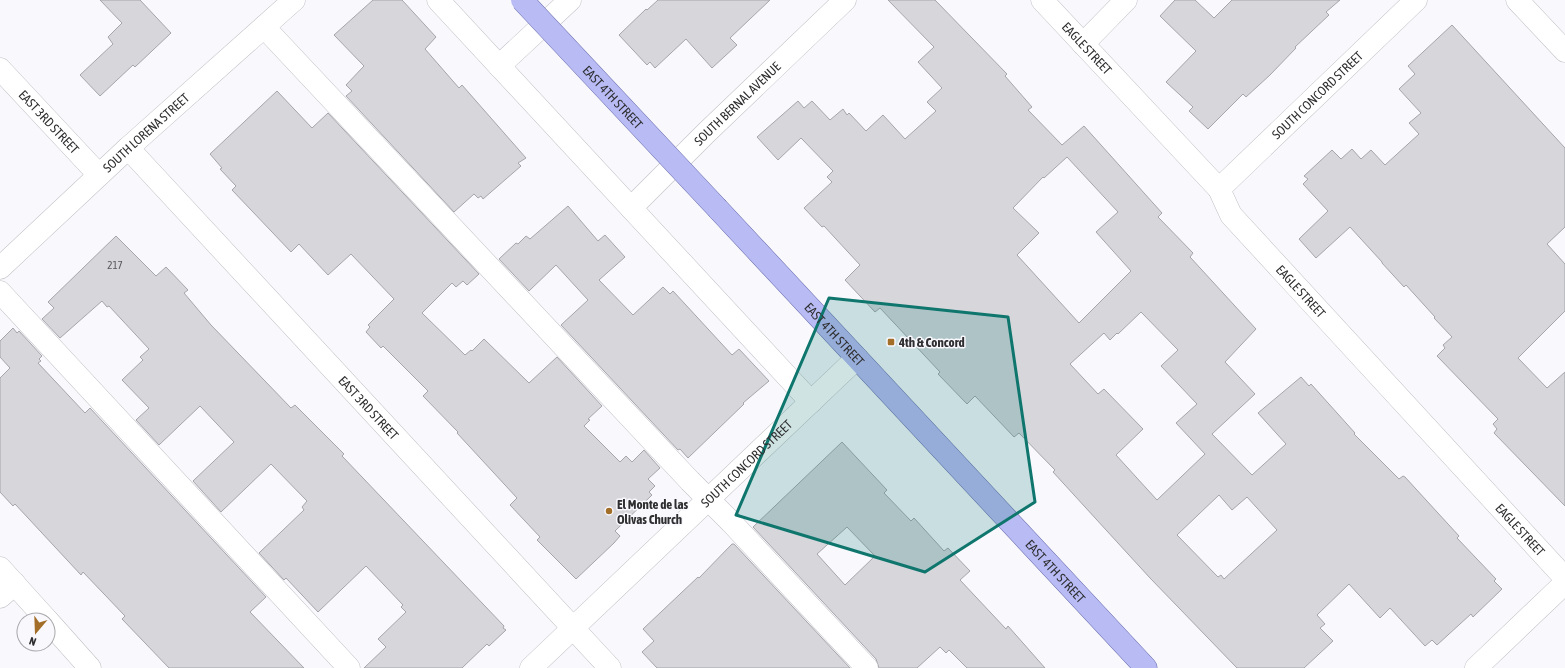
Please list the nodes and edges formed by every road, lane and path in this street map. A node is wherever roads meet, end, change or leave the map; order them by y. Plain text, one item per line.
1 (294, 0) edge
2 (438, 0) edge
3 (522, 0) edge
4 (570, 0) edge
5 (845, 0) edge
6 (1042, 0) edge
7 (1126, 0) edge
8 (1416, 0) edge
9 (1517, 0) edge
10 (264, 27) junction
11 (1083, 44) junction
12 (1565, 51) edge
13 (499, 66) junction
14 (0, 69) edge
15 (128, 148) junction
16 (99, 175) junction
17 (1219, 189) junction
18 (631, 208) junction
19 (0, 268) edge
20 (0, 292) edge
21 (856, 358) junction
22 (811, 402) junction
23 (708, 499) junction
24 (0, 568) edge
25 (1565, 578) edge
26 (1565, 583) edge
27 (7, 591) edge
28 (35, 612) edge
29 (572, 628) junction
30 (56, 631) edge
31 (90, 668) edge
32 (350, 668) edge
33 (531, 668) edge
34 (610, 668) edge
35 (866, 668) edge
36 (1146, 668) edge
37 (1476, 668) edge

1 - 10 street, SOUTH LORENA STREET
2 - 13 street
3 - 21 main road, EAST 4TH STREET, bridge
4 - 13 street
5 - 18 street, SOUTH BERNAL AVENUE
6 - 11 street, EAGLE STREET
7 - 11 street
8 - 17 street, SOUTH CONCORD STREET
9 - 12 street
10 - 15 street, SOUTH LORENA STREET
10 - 23 street
11 - 17 street, EAGLE STREET
13 - 18 street
14 - 16 street, EAST 3RD STREET
15 - 16 street, SOUTH LORENA STREET
15 - 29 street, EAST 3RD STREET
16 - 19 street, SOUTH LORENA STREET
17 - 25 street, EAGLE STREET
18 - 22 street
20 - 32 street
21 - 22 street, SOUTH CONCORD STREET
21 - 36 main road, EAST 4TH STREET
22 - 23 street, SOUTH CONCORD STREET
23 - 29 street, SOUTH CONCORD STREET
23 - 35 street
24 - 27 street
26 - 37 street
27 - 28 street
29 - 33 street, SOUTH CONCORD STREET
29 - 34 street, EAST 3RD STREET
30 - 31 street

